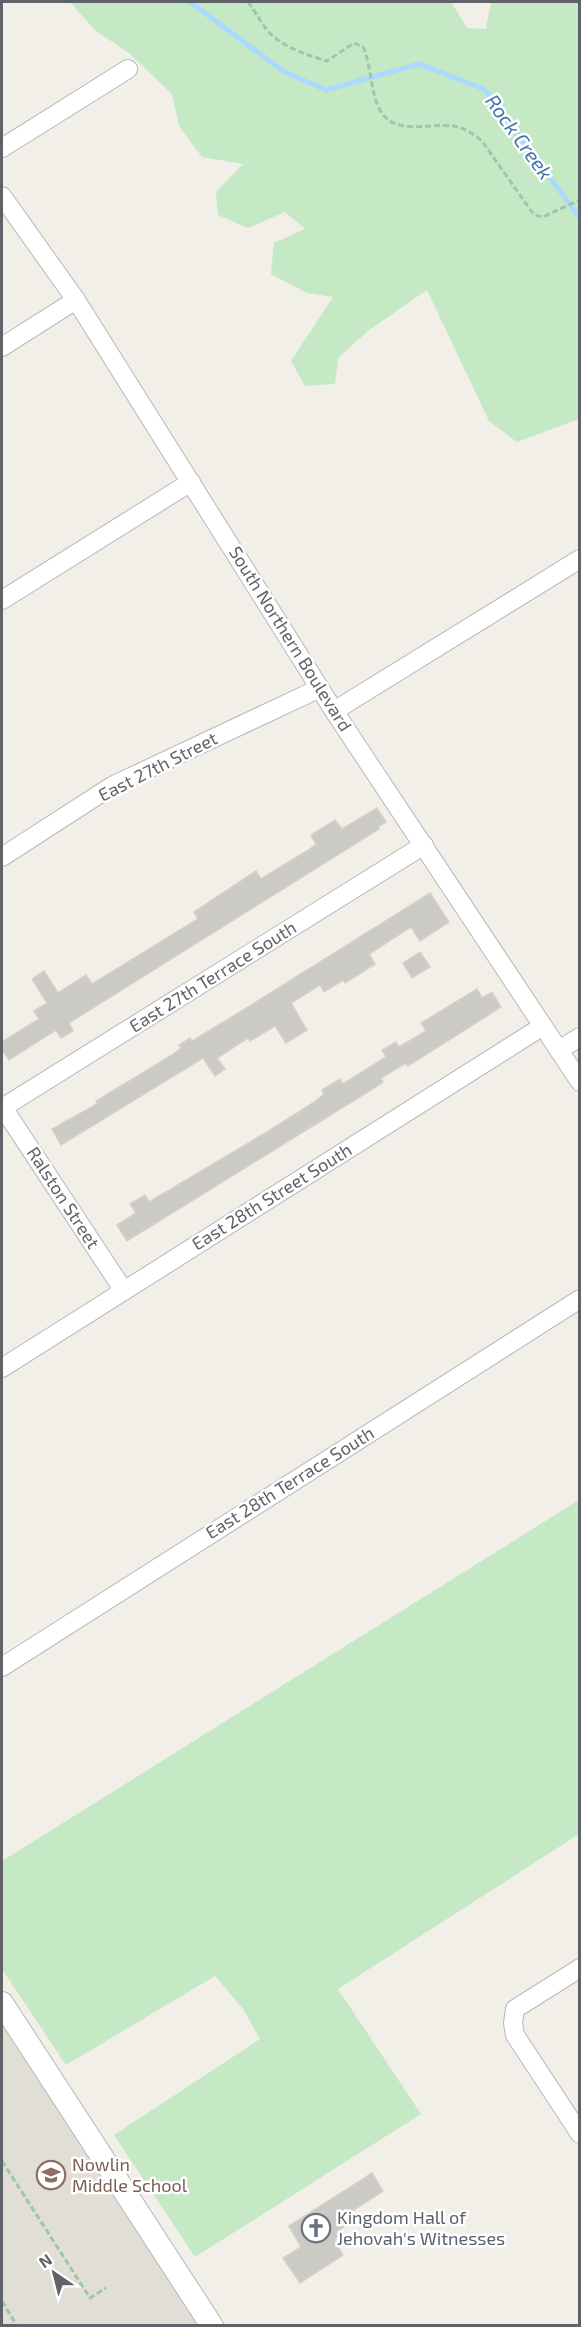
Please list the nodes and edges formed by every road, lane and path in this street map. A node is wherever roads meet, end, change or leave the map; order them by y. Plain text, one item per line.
1 (248, 2) edge
2 (128, 69) dead end
3 (2, 148) edge
4 (2, 196) edge
5 (579, 201) edge
6 (76, 300) junction
7 (2, 347) edge
8 (190, 482) junction
9 (579, 559) edge
10 (2, 600) edge
11 (320, 688) junction
12 (334, 711) junction
13 (424, 845) junction
14 (2, 857) edge
15 (543, 1026) junction
16 (579, 1037) edge
17 (559, 1050) junction
18 (579, 1082) edge
19 (2, 1107) edge
20 (124, 1291) junction
21 (579, 1299) edge
22 (2, 1368) edge
23 (2, 1667) edge
24 (579, 1968) edge
25 (2, 2003) edge
26 (579, 2134) edge
27 (2, 2161) edge
28 (106, 2288) dead end
29 (2, 2301) edge
30 (17, 2325) edge
31 (212, 2325) edge

1 - 5 path
2 - 3 street
4 - 6 street, South Northern Boulevard
6 - 7 street
6 - 8 street, South Northern Boulevard
8 - 10 street
8 - 11 street, South Northern Boulevard
9 - 12 street
11 - 12 street, South Northern Boulevard
11 - 14 street, East 27th Street
12 - 13 street, South Northern Boulevard
13 - 15 street, South Northern Boulevard
13 - 19 street, East 27th Terrace South
15 - 17 street, South Northern Boulevard
15 - 20 street, East 28th Street South
16 - 17 street
17 - 18 street, South Northern Boulevard
19 - 20 street, Ralston Street
20 - 22 street, East 28th Street South
21 - 23 street, East 28th Terrace South
24 - 26 street
25 - 31 street
27 - 28 path
29 - 30 path

